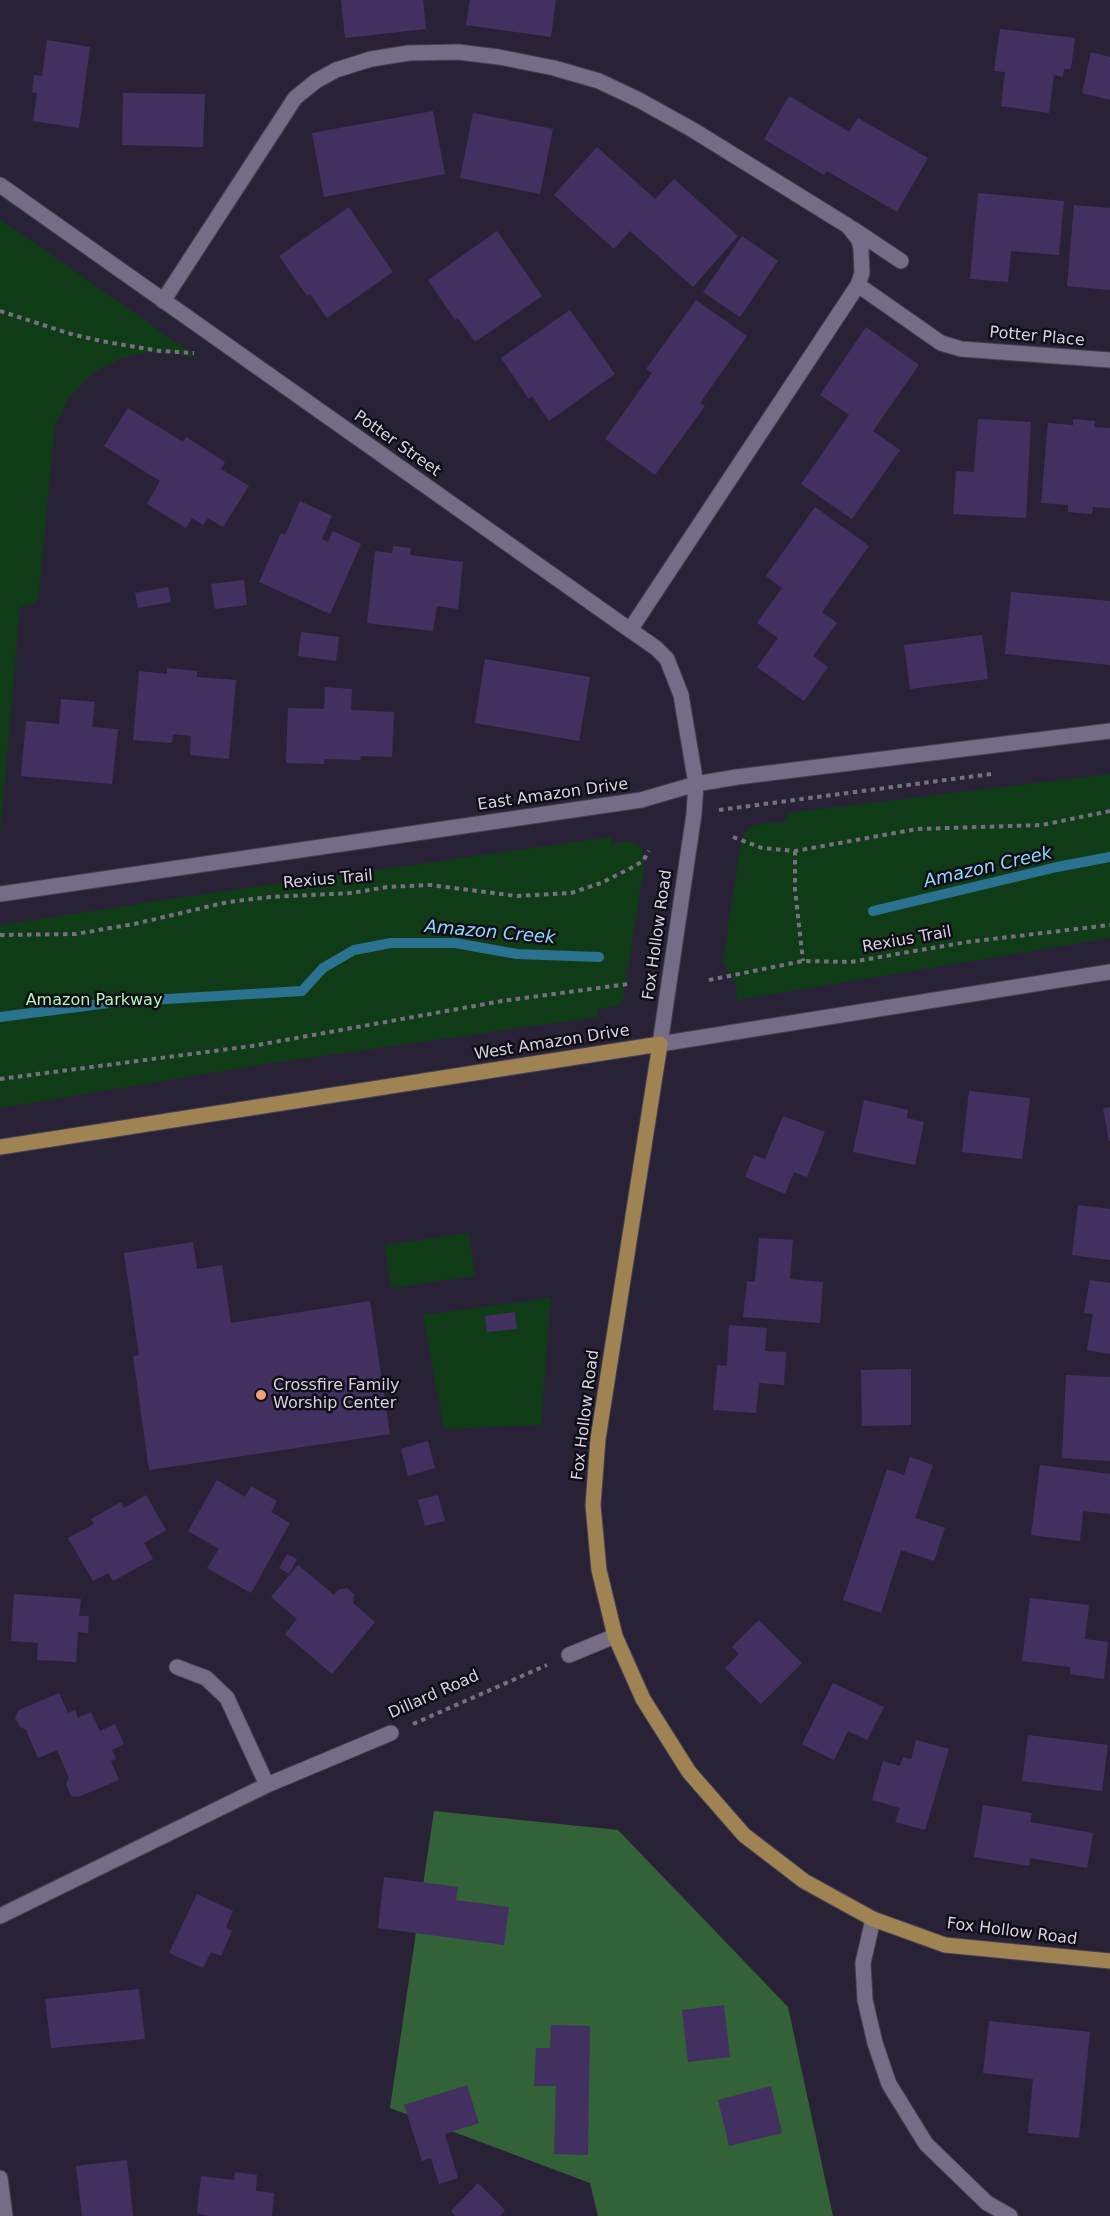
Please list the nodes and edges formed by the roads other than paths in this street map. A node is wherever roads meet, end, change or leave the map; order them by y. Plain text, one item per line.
1 (0, 185) edge
2 (848, 226) junction
3 (901, 261) dead end
4 (858, 285) junction
5 (163, 301) junction
6 (1110, 360) edge
7 (630, 630) junction
8 (1110, 731) edge
9 (696, 784) junction
10 (0, 894) edge
11 (1110, 972) edge
12 (660, 1044) junction
13 (0, 1147) edge
14 (615, 1636) junction
15 (569, 1655) road end
16 (177, 1667) dead end
17 (391, 1733) road end
18 (267, 1785) junction
19 (0, 1916) edge
20 (873, 1919) junction
21 (1110, 1961) edge
22 (0, 2178) edge
23 (5, 2216) edge
24 (1011, 2216) edge

1 - 5 street, Potter Street
2 - 3 street
2 - 4 street
2 - 5 street
4 - 6 street, Potter Place
4 - 7 street
5 - 7 street, Potter Street
7 - 9 street, Potter Street
8 - 9 street, East Amazon Drive
9 - 10 street, East Amazon Drive
9 - 12 street, Fox Hollow Road
11 - 12 street, West Amazon Drive
12 - 13 main road, West Amazon Drive
12 - 14 main road, Fox Hollow Road
14 - 15 street
14 - 20 main road, Fox Hollow Road
16 - 18 street
17 - 18 street, Dillard Road
18 - 19 street, Dillard Road
20 - 21 main road, Fox Hollow Road
20 - 24 street
22 - 23 street

